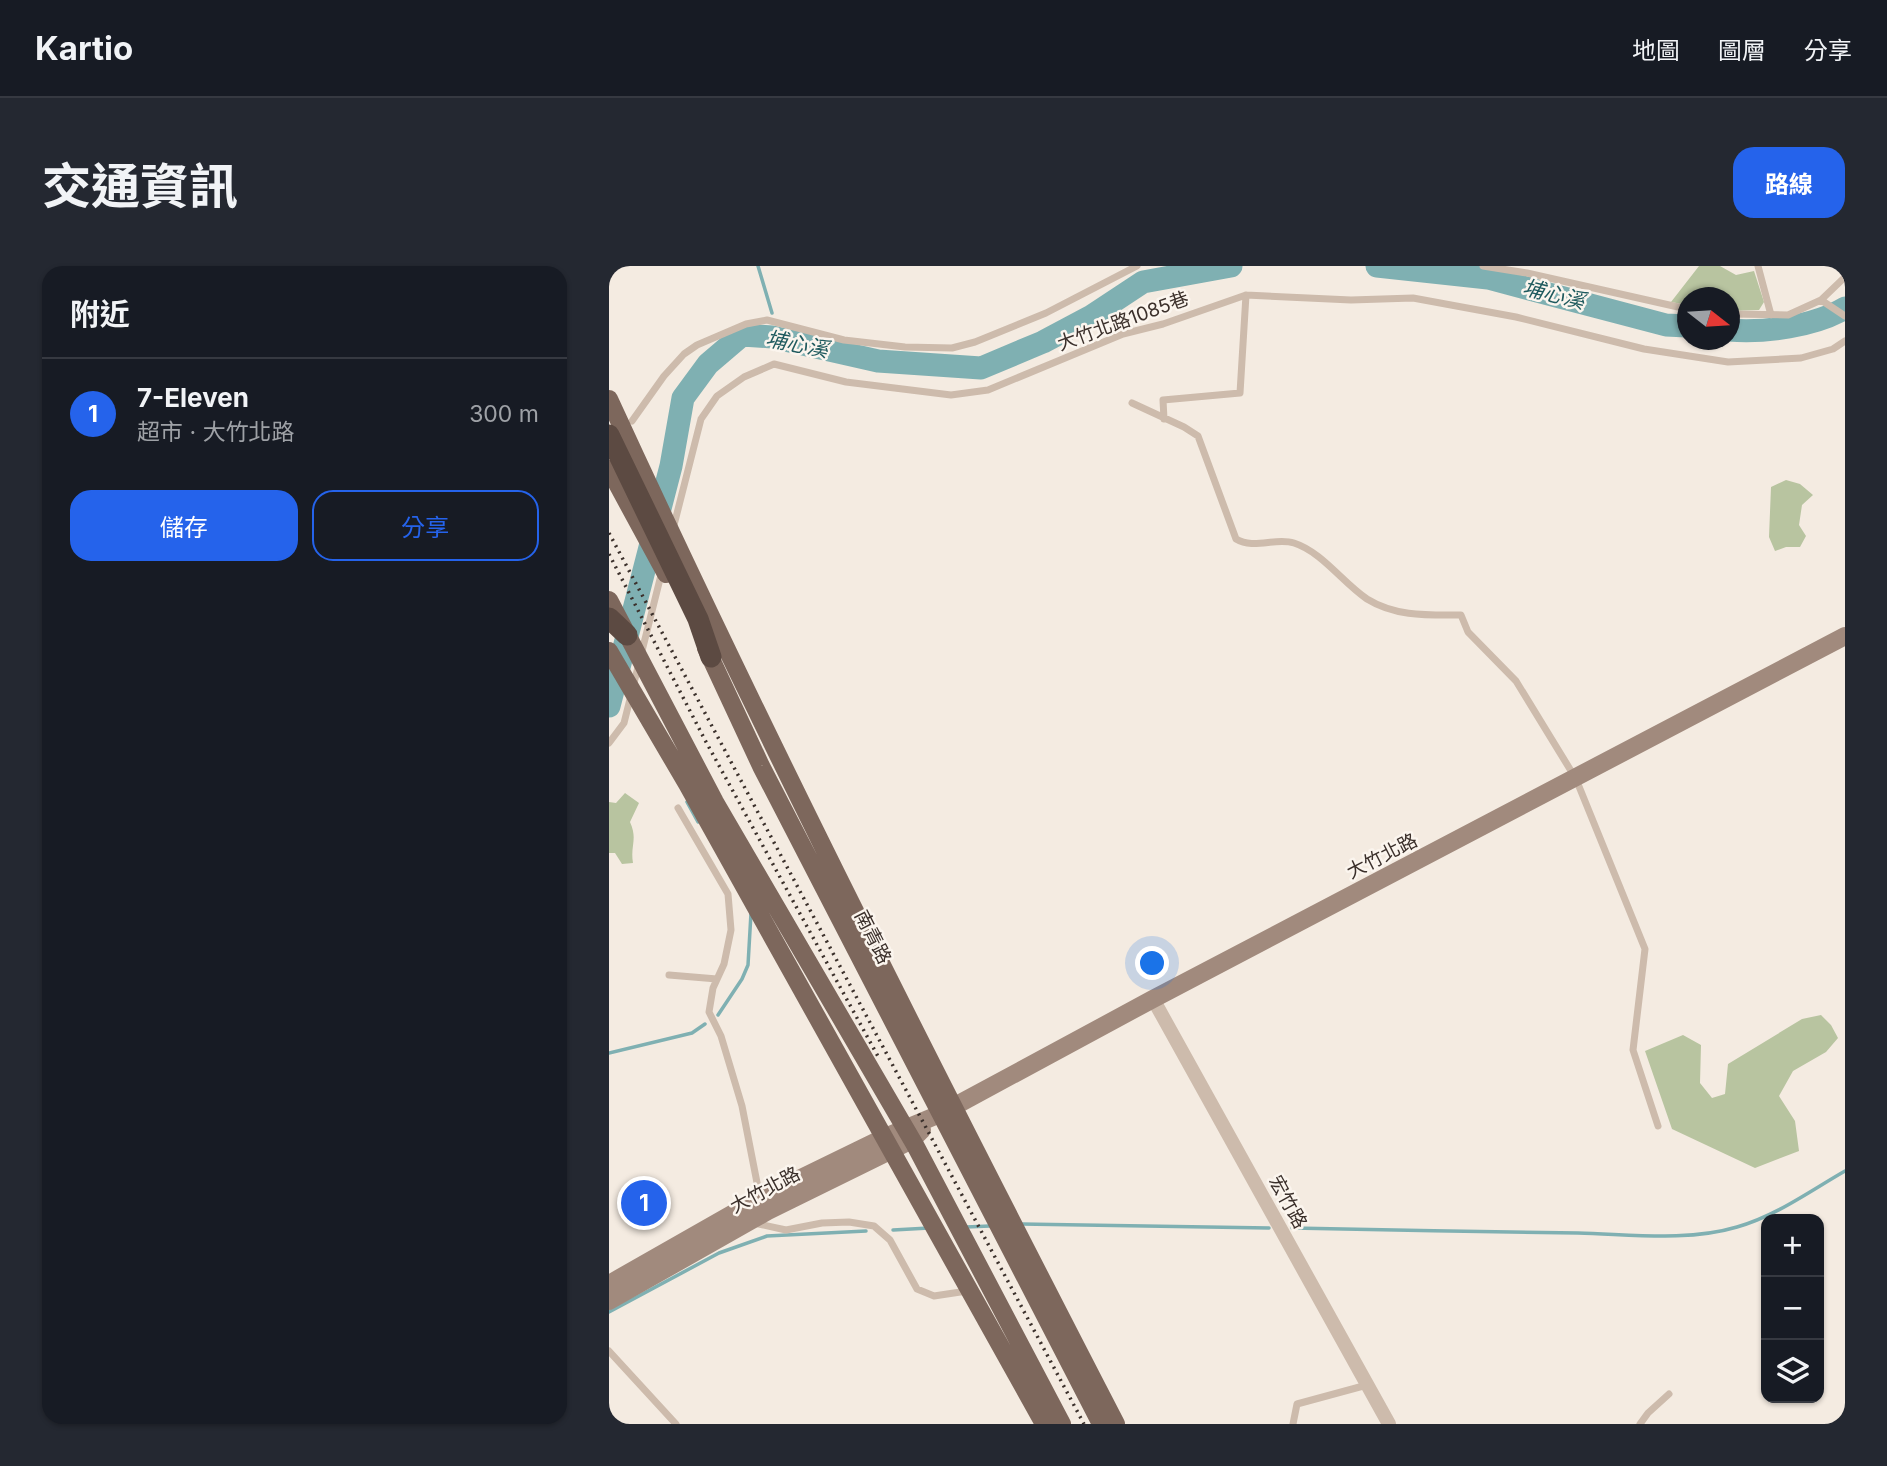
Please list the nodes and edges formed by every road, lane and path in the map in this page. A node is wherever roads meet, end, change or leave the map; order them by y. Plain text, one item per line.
1 (1137, 266) edge
2 (1483, 266) edge
3 (1758, 266) edge
4 (1845, 277) edge
5 (1246, 296) junction
6 (1821, 300) junction
7 (1677, 307) edge
8 (1740, 314) edge
9 (1771, 315) junction
10 (1845, 316) edge
11 (1845, 341) edge
12 (609, 399) edge
13 (1132, 403) dead end
14 (1164, 419) junction
15 (632, 421) dead end
16 (609, 435) edge
17 (609, 469) edge
18 (609, 600) edge
19 (609, 618) edge
20 (627, 635) junction
21 (1845, 636) edge
22 (610, 652) edge
23 (711, 657) junction
24 (609, 743) edge
25 (1576, 779) junction
26 (678, 808) dead end
27 (669, 975) dead end
28 (717, 979) junction
29 (1153, 999) junction
30 (946, 1111) junction
31 (1658, 1126) dead end
32 (908, 1134) junction
33 (889, 1143) junction
34 (764, 1204) junction
35 (750, 1222) junction
36 (609, 1284) edge
37 (971, 1291) junction
38 (609, 1301) edge
39 (609, 1351) edge
40 (1367, 1385) junction
41 (1669, 1394) dead end
42 (676, 1424) edge
43 (1044, 1424) edge
44 (1062, 1424) edge
45 (1101, 1424) edge
46 (1116, 1424) edge
47 (1293, 1424) edge
48 (1389, 1424) edge
49 (1640, 1424) edge

1 - 15 lane
2 - 7 lane
3 - 9 lane
4 - 6 lane
5 - 11 lane, 大竹北路1085巷
5 - 14 lane
5 - 24 lane, 大竹北路1085巷
6 - 9 lane
6 - 10 lane
8 - 9 lane
12 - 30 main road
13 - 14 lane
14 - 25 lane
16 - 23 highway
17 - 23 main road, 南青路
18 - 20 main road
19 - 20 highway
20 - 32 main road
21 - 25 street, 大竹北路
22 - 33 main road
23 - 30 main road, 南青路
25 - 29 street, 大竹北路
25 - 31 lane
26 - 28 lane
27 - 28 lane
28 - 34 lane
29 - 30 street, 大竹北路
29 - 40 street, 宏竹路
30 - 32 street, 大竹北路
30 - 45 main road, 南青路
30 - 46 main road
32 - 33 street, 大竹北路
32 - 44 main road
33 - 34 street, 大竹北路
33 - 37 main road
34 - 35 street, 大竹北路
34 - 36 street, 大竹北路
35 - 37 lane
35 - 38 street, 大竹北路
37 - 43 main road
39 - 42 lane
40 - 47 lane
40 - 48 street, 宏竹路
41 - 49 lane

